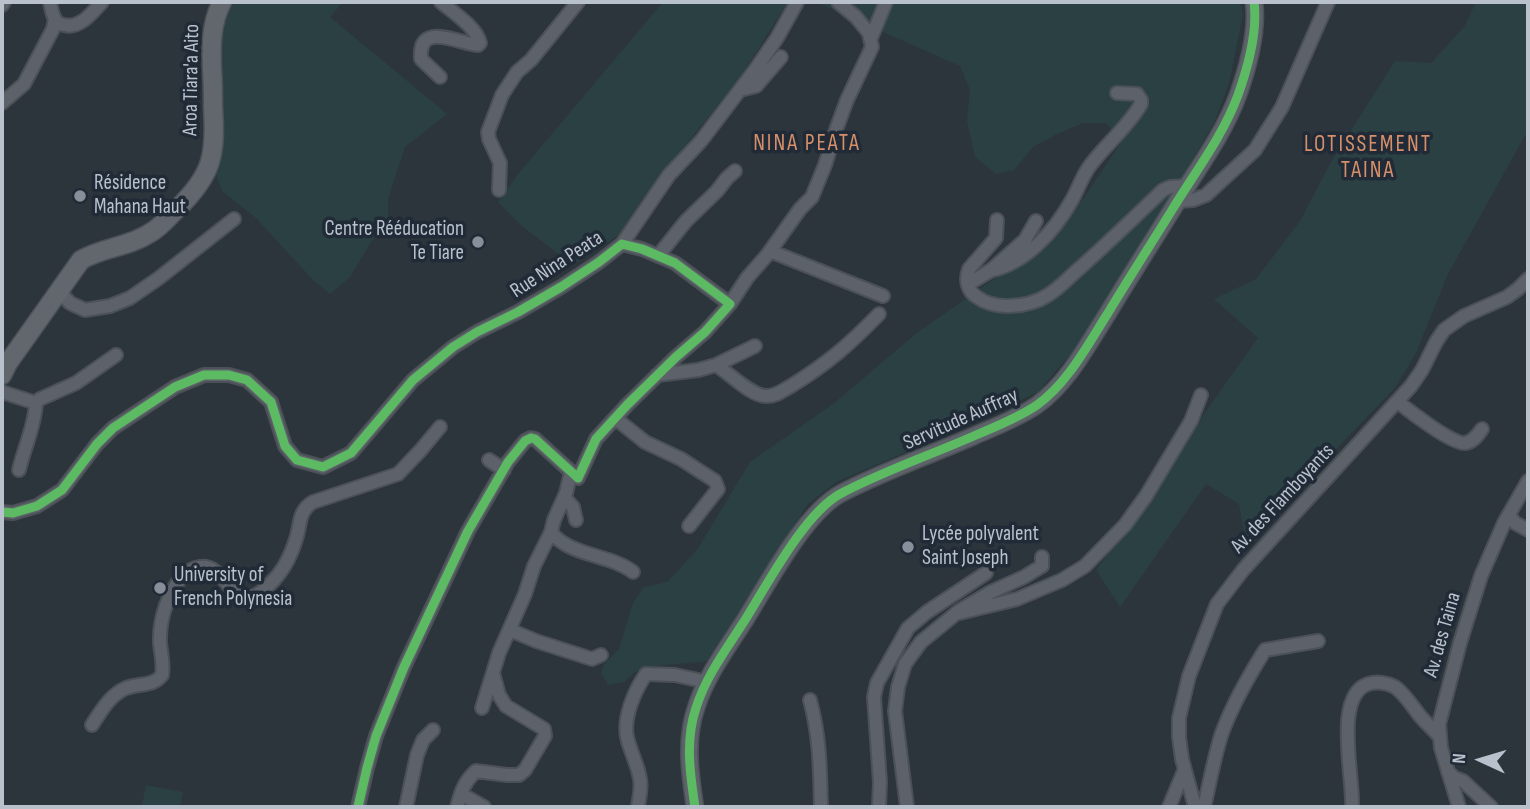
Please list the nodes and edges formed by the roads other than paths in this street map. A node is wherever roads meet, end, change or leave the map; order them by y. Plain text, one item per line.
1 (50, 2) edge
2 (101, 2) edge
3 (222, 2) edge
4 (441, 2) edge
5 (578, 2) edge
6 (797, 2) edge
7 (838, 2) edge
8 (886, 2) edge
9 (1254, 2) edge
10 (1328, 2) edge
11 (55, 19) junction
12 (871, 38) junction
13 (781, 57) dead end
14 (440, 77) dead end
15 (740, 90) junction
16 (1117, 93) dead end
17 (2, 103) edge
18 (735, 171) dead end
19 (1187, 186) junction
20 (499, 190) dead end
21 (1177, 201) junction
22 (234, 219) dead end
23 (997, 220) dead end
24 (1036, 221) dead end
25 (622, 244) junction
26 (770, 251) junction
27 (658, 256) junction
28 (989, 271) junction
29 (1528, 279) edge
30 (968, 284) junction
31 (59, 291) junction
32 (883, 296) dead end
33 (730, 304) junction
34 (879, 314) dead end
35 (755, 346) dead end
36 (116, 355) dead end
37 (716, 365) junction
38 (2, 375) edge
39 (657, 375) junction
40 (2, 392) edge
41 (1201, 395) dead end
42 (1398, 402) junction
43 (36, 403) junction
44 (613, 420) junction
45 (440, 427) dead end
46 (1482, 429) dead end
47 (489, 460) dead end
48 (19, 470) dead end
49 (504, 470) junction
50 (571, 472) junction
51 (1528, 481) edge
52 (564, 497) junction
53 (2, 512) edge
54 (1509, 515) junction
55 (576, 520) dead end
56 (689, 526) dead end
57 (1528, 530) edge
58 (551, 531) junction
59 (1042, 557) dead end
60 (633, 572) dead end
61 (986, 573) dead end
62 (955, 614) junction
63 (510, 630) junction
64 (1318, 641) dead end
65 (601, 655) dead end
66 (493, 673) junction
67 (707, 682) junction
68 (810, 699) dead end
69 (482, 708) dead end
70 (92, 725) dead end
71 (433, 730) dead end
72 (1439, 736) junction
73 (1185, 770) junction
74 (1448, 772) junction
75 (461, 794) junction
76 (358, 807) edge
77 (406, 807) edge
78 (457, 807) edge
79 (484, 807) edge
80 (638, 807) edge
81 (695, 807) edge
82 (821, 807) edge
83 (879, 807) edge
84 (907, 807) edge
85 (1169, 807) edge
86 (1195, 807) edge
87 (1204, 807) edge
88 (1352, 807) edge
89 (1459, 807) edge
90 (1491, 807) edge

1 - 11 street
2 - 11 street
3 - 31 main road, Aroa Tiara'a Aito
4 - 14 street
5 - 20 street
6 - 15 street
7 - 12 street
8 - 12 street
9 - 19 street, Servitude Auffray
10 - 21 street
11 - 17 street
12 - 26 street
13 - 15 street
15 - 25 street
16 - 28 street
18 - 27 street
19 - 21 street, Servitude Auffray
19 - 30 street
21 - 67 street, Servitude Auffray
22 - 31 street
23 - 30 street
24 - 28 street
25 - 27 street, Rue Nina Peata
25 - 53 street, Rue Nina Peata
26 - 32 street
26 - 33 street
27 - 33 street, Rue Nina Peata
28 - 30 street
29 - 42 street, Av. des Flamboyants
31 - 38 main road, Aroa Tiara'a Aito
33 - 39 street
34 - 37 street
35 - 37 street
36 - 43 street
37 - 39 street
39 - 44 street
40 - 43 street
41 - 62 street
42 - 46 street
42 - 73 street, Av. des Flamboyants
43 - 48 street
44 - 50 street
44 - 56 street
45 - 70 street
47 - 49 street
49 - 50 street
49 - 76 street
50 - 52 street
51 - 54 street, Av. des Taina
52 - 55 street
52 - 58 street
54 - 57 street
54 - 72 street, Av. des Taina
58 - 60 street
58 - 63 street
59 - 62 street
61 - 83 street
62 - 84 street
63 - 65 street
63 - 66 street
64 - 87 street
66 - 69 street
66 - 75 street
67 - 80 street
67 - 81 street, Servitude Auffray
68 - 82 street
71 - 77 street
72 - 74 street, Av. des Taina
72 - 88 street
73 - 85 street
73 - 86 street, Av. des Flamboyants
74 - 89 street, Av. des Taina
74 - 90 street
75 - 78 street
75 - 79 street

